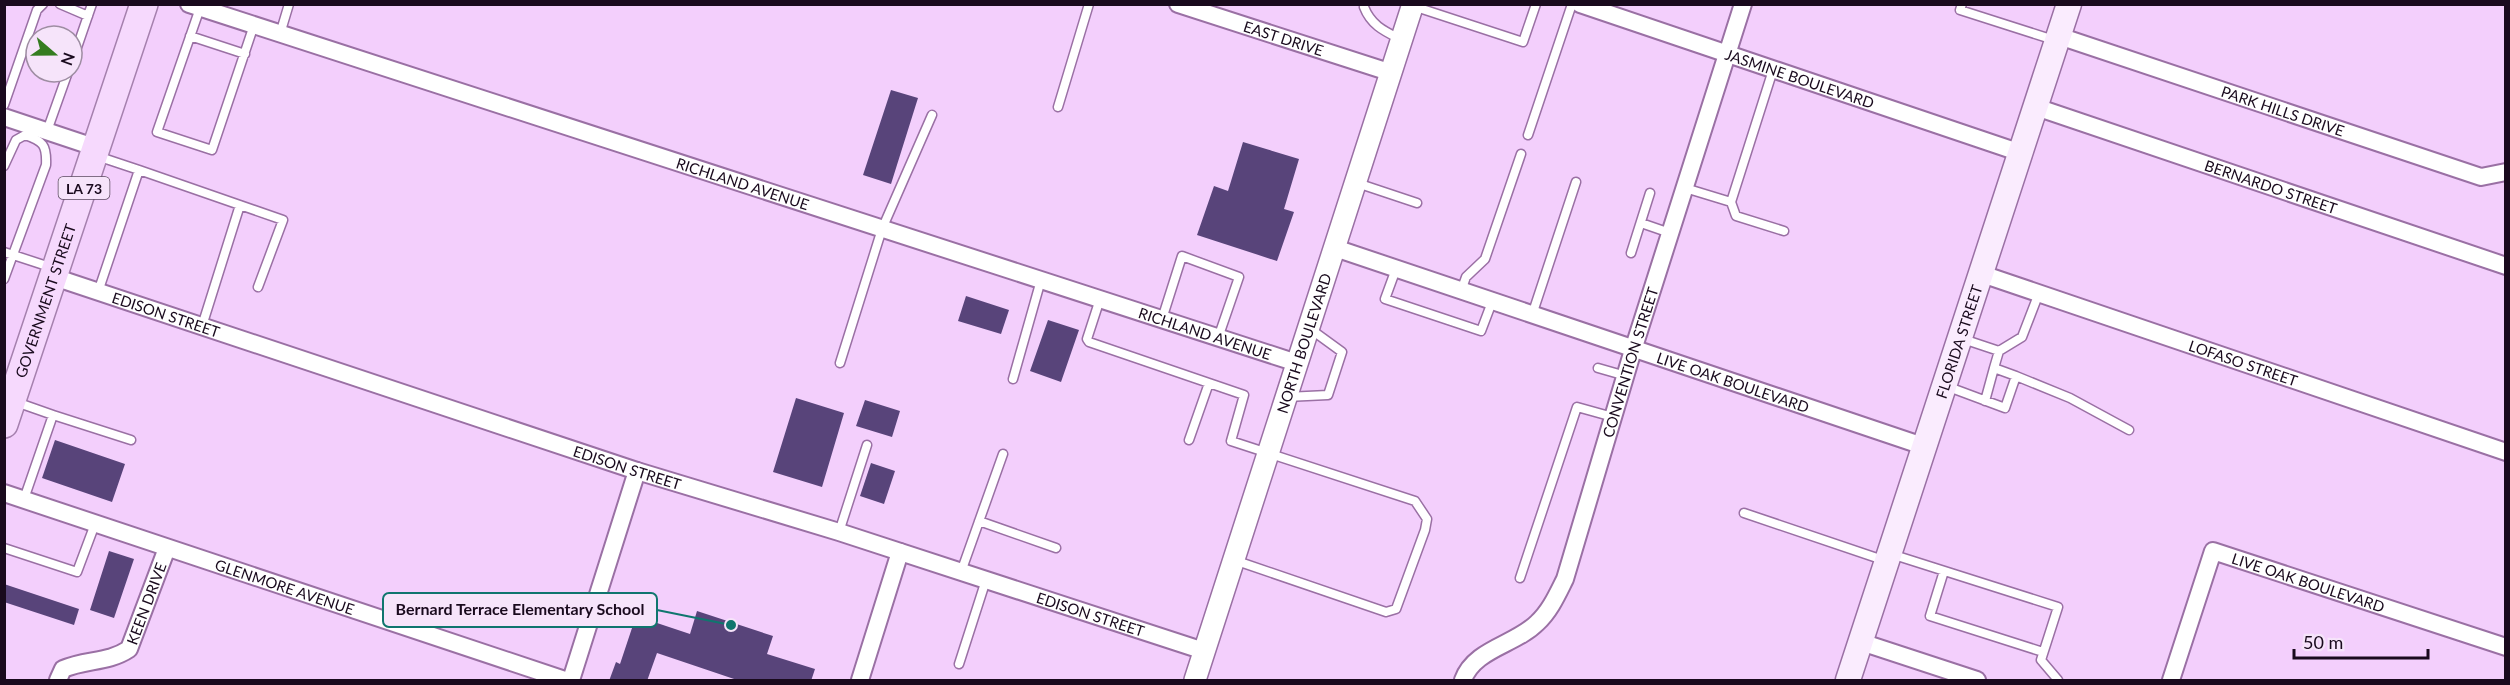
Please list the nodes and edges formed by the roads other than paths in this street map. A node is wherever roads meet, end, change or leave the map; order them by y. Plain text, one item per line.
1 (43, 4) edge
2 (60, 4) edge
3 (92, 4) edge
4 (144, 4) edge
5 (289, 4) edge
6 (1089, 4) edge
7 (1178, 4) edge
8 (1536, 4) edge
9 (1743, 4) edge
10 (1962, 4) edge
11 (2069, 4) edge
12 (1412, 5) edge
13 (1580, 5) edge
14 (195, 6) edge
15 (1364, 7) dead end
16 (1207, 9) edge
17 (88, 16) junction
18 (254, 25) junction
19 (84, 28) edge
20 (280, 34) junction
21 (190, 36) junction
22 (2058, 38) junction
23 (1401, 39) junction
24 (244, 54) junction
25 (1727, 54) junction
26 (1773, 70) junction
27 (1389, 72) junction
28 (62, 84) edge
29 (4, 105) edge
30 (1058, 107) dead end
31 (2036, 107) junction
32 (932, 116) dead end
33 (4, 117) edge
34 (39, 132) junction
35 (1528, 135) dead end
36 (96, 152) junction
37 (2021, 153) junction
38 (1521, 154) dead end
39 (4, 166) edge
40 (139, 170) junction
41 (2505, 172) edge
42 (1576, 182) dead end
43 (1355, 183) junction
44 (1685, 188) junction
45 (1650, 193) dead end
46 (1731, 202) junction
47 (1417, 203) dead end
48 (240, 205) junction
49 (1641, 223) junction
50 (882, 229) junction
51 (1784, 231) dead end
52 (1670, 233) junction
53 (1335, 248) junction
54 (9, 253) edge
55 (1631, 253) dead end
56 (2505, 266) edge
57 (1396, 269) junction
58 (56, 273) junction
59 (1982, 274) junction
60 (4, 279) edge
61 (1041, 280) junction
62 (258, 287) dead end
63 (1461, 291) junction
64 (98, 292) junction
65 (2039, 293) junction
66 (1100, 299) junction
67 (1492, 302) junction
68 (1532, 316) junction
69 (1162, 319) junction
70 (202, 326) junction
71 (1308, 327) junction
72 (1218, 338) junction
73 (1961, 338) junction
74 (1633, 350) junction
75 (1999, 351) junction
76 (840, 363) dead end
77 (1297, 363) junction
78 (1598, 368) dead end
79 (1994, 368) junction
80 (1626, 376) junction
81 (2016, 376) junction
82 (1013, 379) dead end
83 (1209, 383) junction
84 (1946, 386) junction
85 (1286, 397) junction
86 (10, 399) edge
87 (1985, 401) junction
88 (54, 415) junction
89 (1613, 417) junction
90 (2129, 430) dead end
91 (131, 440) dead end
92 (1189, 440) dead end
93 (867, 445) dead end
94 (1926, 447) junction
95 (2505, 452) edge
96 (1003, 454) dead end
97 (1267, 454) junction
98 (637, 471) junction
99 (4, 493) edge
100 (24, 499) junction
101 (1744, 513) dead end
102 (979, 521) junction
103 (95, 524) junction
104 (839, 532) junction
105 (4, 548) edge
106 (1056, 548) dead end
107 (167, 549) junction
108 (900, 552) junction
109 (1889, 558) junction
110 (1233, 559) junction
111 (1944, 571) junction
112 (961, 572) junction
113 (1520, 578) dead end
114 (986, 580) junction
115 (1861, 642) junction
116 (2505, 647) edge
117 (1204, 651) junction
118 (2043, 652) junction
119 (959, 664) dead end
120 (58, 681) edge
121 (565, 681) edge
122 (571, 681) edge
123 (860, 681) edge
124 (1195, 681) edge
125 (1463, 681) edge
126 (1848, 681) edge
127 (1977, 681) edge
128 (2058, 681) edge
129 (2171, 681) edge

1 - 29 lane
2 - 17 lane
3 - 17 lane
4 - 36 main road, GOVERNMENT STREET / LA 73
5 - 20 lane
6 - 30 lane
7 - 16 street, EAST DRIVE
8 - 12 lane
9 - 25 street, CONVENTION STREET
10 - 22 lane
11 - 22 main road, FLORIDA STREET
12 - 23 street, NORTH BOULEVARD
13 - 25 street, JASMINE BOULEVARD
13 - 35 lane
14 - 18 street, RICHLAND AVENUE
14 - 21 lane
15 - 23 lane
16 - 27 street, EAST DRIVE
17 - 19 lane
18 - 20 street, RICHLAND AVENUE
18 - 24 lane
20 - 50 street, RICHLAND AVENUE
21 - 24 lane
21 - 24 lane
22 - 31 main road, FLORIDA STREET
22 - 41 street, PARK HILLS DRIVE
23 - 27 street, NORTH BOULEVARD
25 - 26 street, JASMINE BOULEVARD
25 - 44 street, CONVENTION STREET
26 - 37 street, JASMINE BOULEVARD
26 - 46 lane
27 - 43 street, NORTH BOULEVARD
28 - 34 lane
31 - 37 main road, FLORIDA STREET
31 - 56 street, BERNARDO STREET
32 - 50 lane
33 - 34 street
34 - 36 street
34 - 39 lane
34 - 54 lane
36 - 40 lane
36 - 58 main road, GOVERNMENT STREET / LA 73
37 - 59 main road, FLORIDA STREET
38 - 63 lane
40 - 48 lane
40 - 64 lane
42 - 68 lane
43 - 47 lane
43 - 53 street, NORTH BOULEVARD
44 - 46 lane
44 - 52 street, CONVENTION STREET
45 - 49 lane
46 - 51 lane
48 - 62 lane
48 - 70 lane
49 - 52 lane
49 - 55 lane
50 - 61 street, RICHLAND AVENUE
50 - 76 lane
52 - 74 street, CONVENTION STREET
53 - 57 street, LIVE OAK BOULEVARD
53 - 71 street, NORTH BOULEVARD
54 - 58 lane
54 - 60 lane
57 - 63 street, LIVE OAK BOULEVARD
57 - 67 lane
58 - 64 street, EDISON STREET
58 - 86 main road, GOVERNMENT STREET / LA 73
59 - 65 street, LOFASO STREET
59 - 73 main road, FLORIDA STREET
61 - 66 street, RICHLAND AVENUE
61 - 82 lane
63 - 67 street, LIVE OAK BOULEVARD
64 - 70 street, EDISON STREET
65 - 75 lane
65 - 95 street, LOFASO STREET
66 - 69 street, RICHLAND AVENUE
66 - 83 lane
67 - 68 street, LIVE OAK BOULEVARD
68 - 74 street, LIVE OAK BOULEVARD
69 - 72 street, RICHLAND AVENUE
69 - 72 lane
70 - 98 street, EDISON STREET
71 - 77 street, NORTH BOULEVARD
71 - 85 lane
72 - 77 street, RICHLAND AVENUE
73 - 75 lane
73 - 84 main road, FLORIDA STREET
74 - 80 street, CONVENTION STREET
74 - 94 street, LIVE OAK BOULEVARD
75 - 79 lane
77 - 85 street, NORTH BOULEVARD
78 - 80 lane
79 - 81 lane
79 - 87 lane
80 - 89 street, CONVENTION STREET
81 - 87 lane
81 - 90 lane
83 - 92 lane
83 - 97 lane
84 - 87 lane
84 - 94 main road, FLORIDA STREET
85 - 97 street, NORTH BOULEVARD
86 - 88 lane
88 - 91 lane
88 - 100 lane
89 - 113 lane
89 - 125 street, CONVENTION STREET
93 - 104 lane
94 - 109 main road, FLORIDA STREET
96 - 102 lane
97 - 110 street, NORTH BOULEVARD
97 - 110 lane
98 - 104 street, EDISON STREET
98 - 122 street
99 - 100 street, GLENMORE AVENUE
100 - 103 street, GLENMORE AVENUE
101 - 109 lane
102 - 106 lane
102 - 112 lane
103 - 105 lane
103 - 107 street, GLENMORE AVENUE
104 - 108 street, EDISON STREET
107 - 120 street, KEEN DRIVE
107 - 121 street, GLENMORE AVENUE
108 - 112 street, EDISON STREET
108 - 123 street
109 - 111 lane
109 - 115 main road, FLORIDA STREET
110 - 117 street, NORTH BOULEVARD
111 - 118 lane
111 - 118 lane
112 - 114 street, EDISON STREET
114 - 117 street, EDISON STREET
114 - 119 lane
115 - 126 main road, FLORIDA STREET
115 - 127 street
116 - 129 street, LIVE OAK BOULEVARD
117 - 124 street, NORTH BOULEVARD
118 - 128 lane

